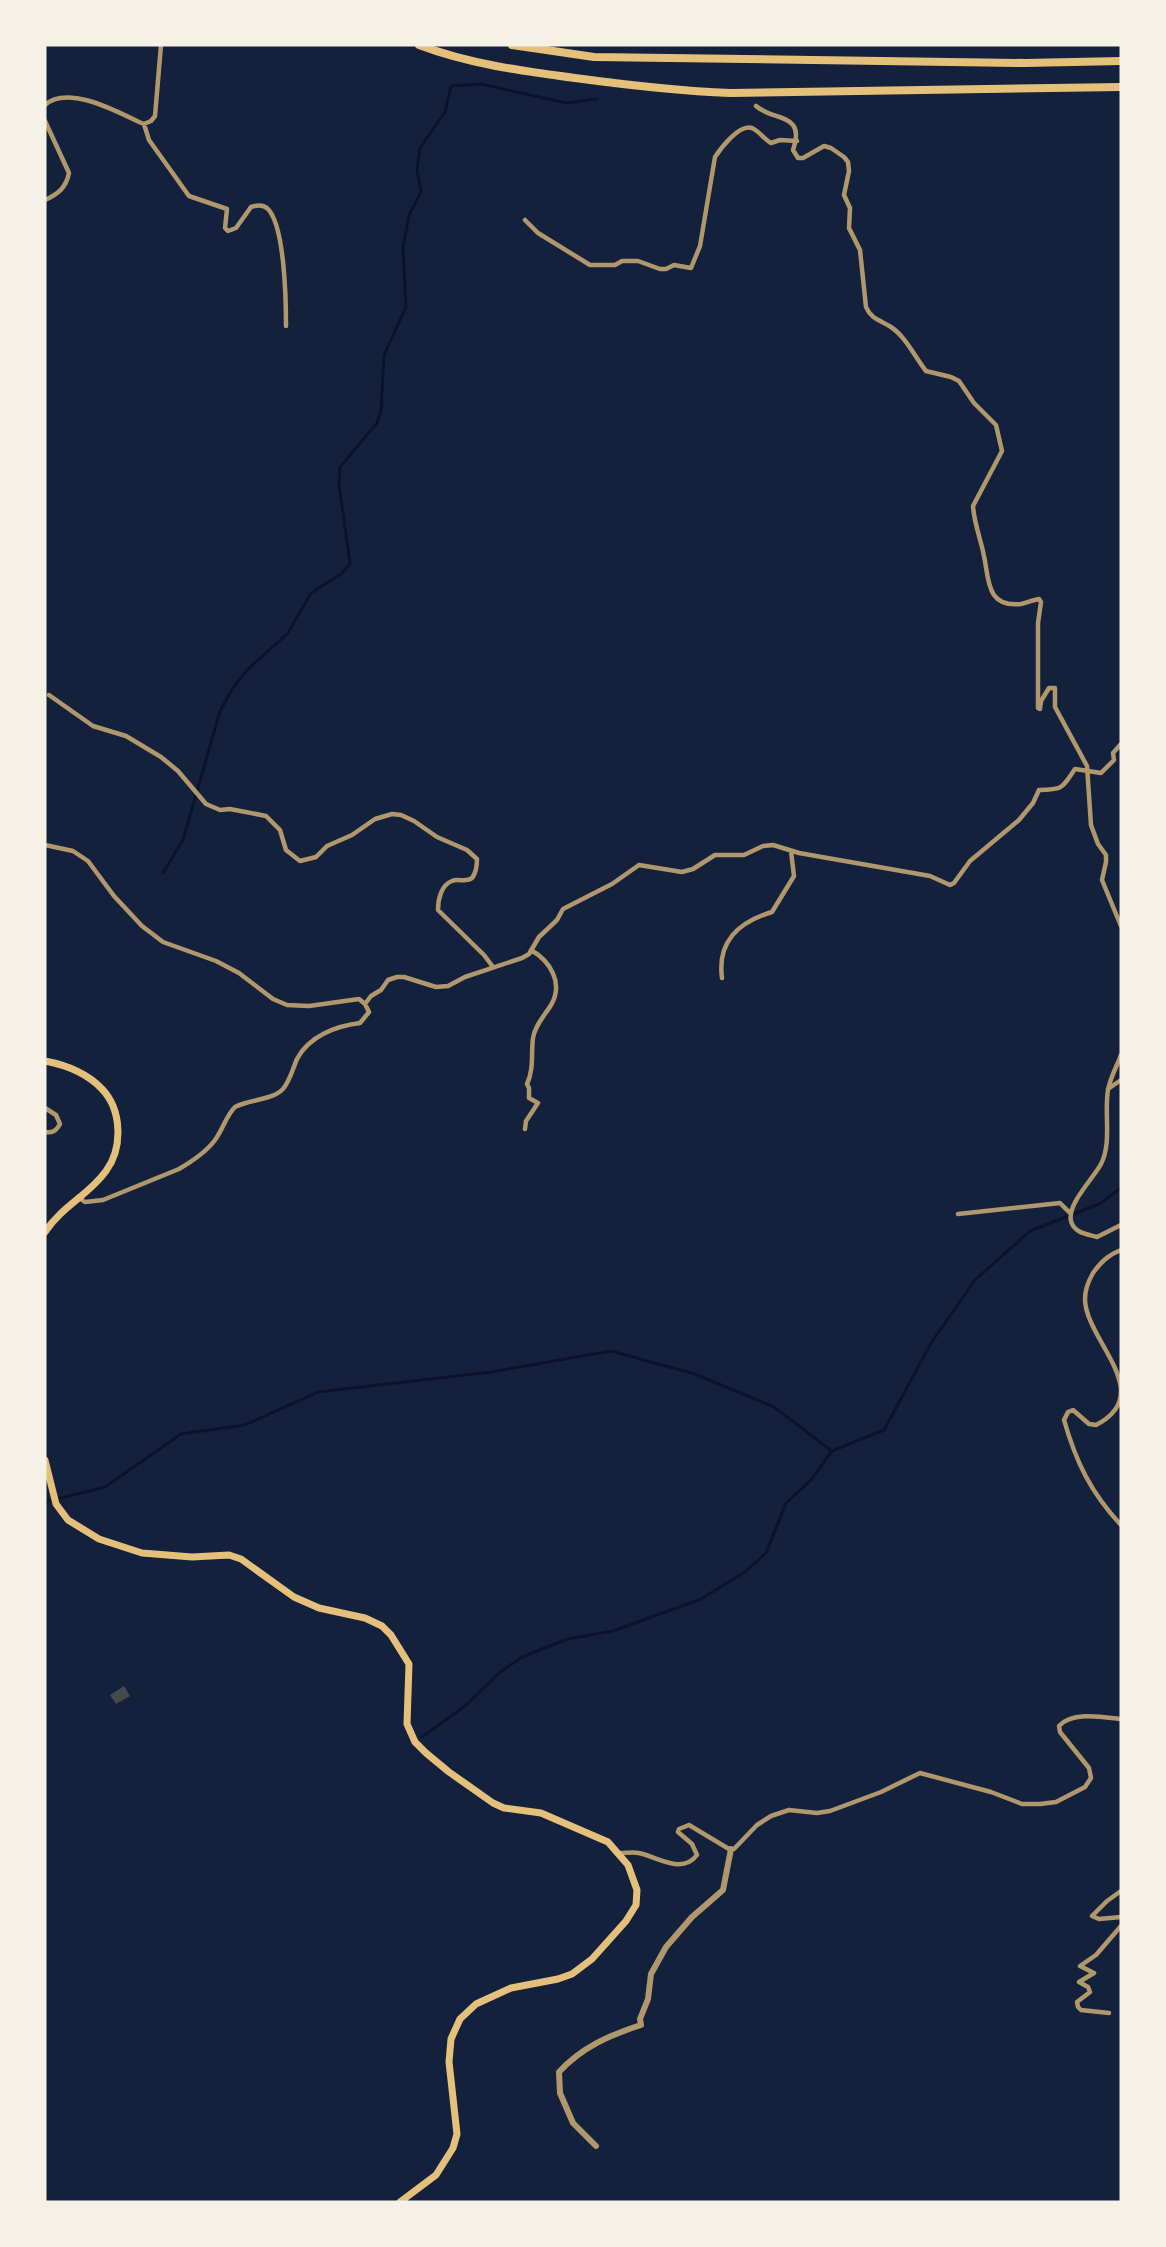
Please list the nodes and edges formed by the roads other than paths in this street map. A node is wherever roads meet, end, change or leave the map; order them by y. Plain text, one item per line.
1 (161, 45) edge
2 (419, 45) edge
3 (512, 45) edge
4 (1121, 61) edge
5 (1121, 87) edge
6 (45, 105) edge
7 (756, 106) dead end
8 (45, 121) edge
9 (144, 124) junction
10 (796, 141) junction
11 (45, 200) edge
12 (525, 220) dead end
13 (286, 326) dead end
14 (49, 695) dead end
15 (1121, 744) edge
16 (1087, 772) junction
17 (45, 845) edge
18 (791, 850) junction
19 (1118, 911) edge
20 (1121, 926) edge
21 (531, 950) junction
22 (494, 968) junction
23 (722, 978) dead end
24 (366, 1004) junction
25 (1121, 1055) edge
26 (45, 1061) edge
27 (1121, 1080) edge
28 (1108, 1089) junction
29 (45, 1108) edge
30 (525, 1129) dead end
31 (45, 1132) edge
32 (78, 1196) junction
33 (958, 1214) dead end
34 (1071, 1214) junction
35 (1121, 1225) edge
36 (45, 1232) edge
37 (1121, 1250) edge
38 (45, 1460) edge
39 (1121, 1525) edge
40 (1121, 1719) edge
41 (731, 1849) junction
42 (620, 1853) junction
43 (1121, 1891) edge
44 (1121, 1917) edge
45 (1121, 1926) edge
46 (1109, 2013) dead end
47 (596, 2146) dead end
48 (400, 2202) edge

1 - 9 street
2 - 5 highway
3 - 4 highway
6 - 9 street
7 - 10 street
8 - 11 street
9 - 13 street
10 - 12 street
10 - 16 street
14 - 22 street
15 - 16 street
16 - 18 street
16 - 19 street
17 - 24 street
18 - 21 street
18 - 23 street
19 - 20 street
21 - 22 street
21 - 30 street
22 - 24 street
24 - 32 street
25 - 28 street
26 - 32 main road
27 - 28 street
28 - 34 street
29 - 31 street
32 - 36 main road
33 - 34 street
34 - 35 street
37 - 39 street
38 - 42 main road
40 - 41 street
41 - 42 street
41 - 47 street
42 - 48 main road
43 - 44 street
45 - 46 street

